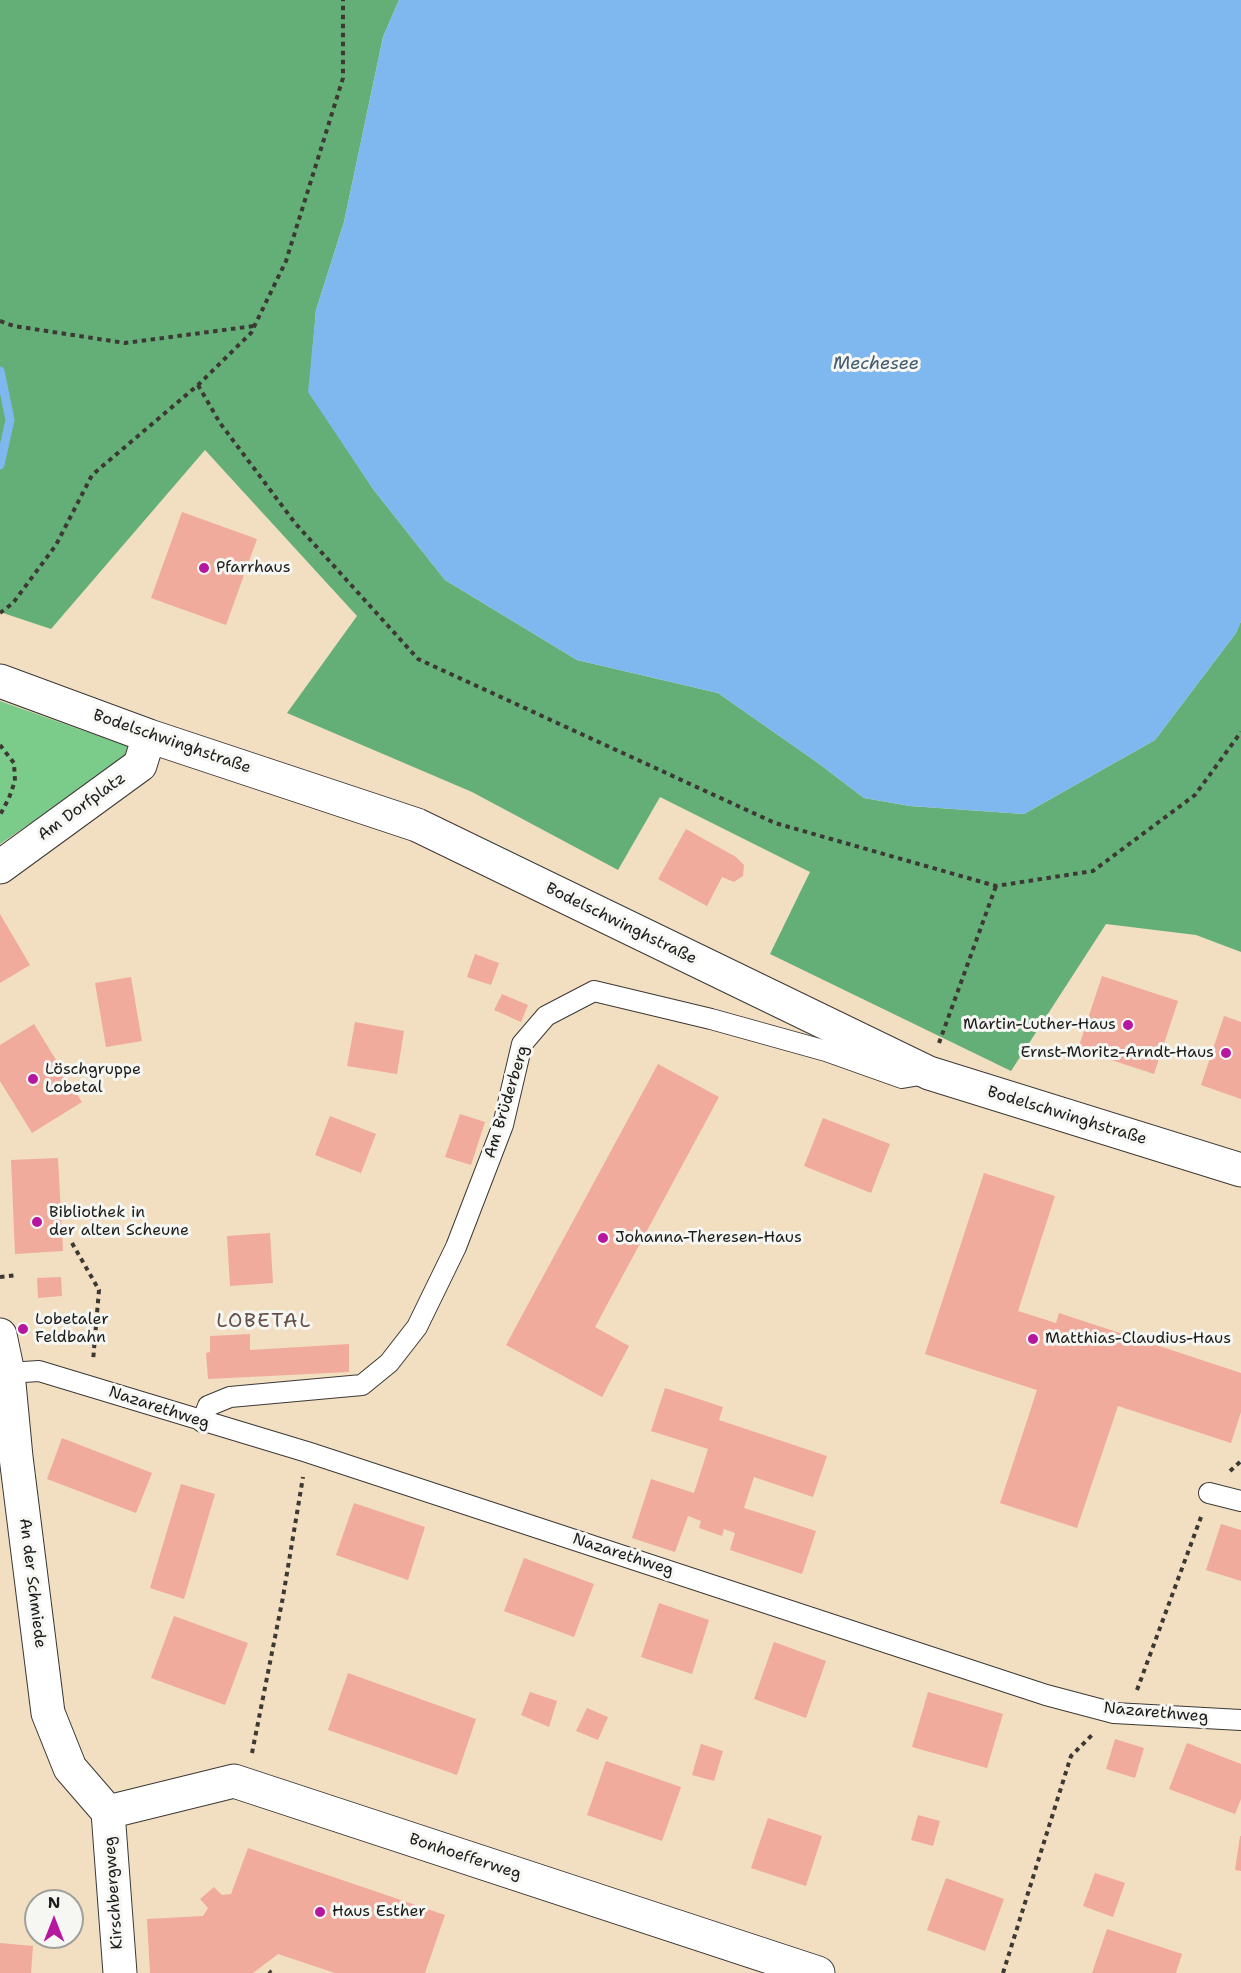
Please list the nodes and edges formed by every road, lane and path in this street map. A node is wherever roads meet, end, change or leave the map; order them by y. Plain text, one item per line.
1 (343, 0) edge
2 (0, 321) edge
3 (255, 326) junction
4 (198, 385) junction
5 (0, 613) edge
6 (0, 681) edge
7 (1241, 732) edge
8 (149, 736) junction
9 (0, 745) edge
10 (0, 815) edge
11 (0, 867) edge
12 (996, 886) junction
13 (929, 1073) junction
14 (1241, 1170) edge
15 (72, 1243) dead end
16 (17, 1275) dead end
17 (0, 1277) edge
18 (0, 1335) edge
19 (8, 1373) junction
20 (90, 1386) junction
21 (202, 1422) junction
22 (307, 1452) junction
23 (1209, 1492) joint
24 (1241, 1501) edge
25 (1114, 1713) junction
26 (1241, 1720) edge
27 (234, 1781) junction
28 (108, 1812) junction
29 (120, 1973) edge
30 (818, 1973) edge
31 (1003, 1973) edge

1 - 3 path
2 - 3 path
3 - 4 path
4 - 5 path
4 - 12 path
6 - 8 street, Bodelschwinghstraße
7 - 12 path
8 - 11 street, Am Dorfplatz
8 - 13 street, Bodelschwinghstraße
9 - 10 path
12 - 13 path
13 - 14 street, Bodelschwinghstraße
13 - 21 lane, Am Brüderberg
15 - 20 path
16 - 17 path
18 - 19 street, An der Schmiede
19 - 20 lane, Nazarethweg
19 - 28 street, An der Schmiede
20 - 21 lane, Nazarethweg
21 - 22 lane, Nazarethweg
22 - 25 lane, Nazarethweg
22 - 27 path
23 - 24 lane
23 - 25 path
25 - 26 lane, Nazarethweg
25 - 31 path
27 - 28 street
27 - 30 street, Bonhoefferweg
28 - 29 street, Kirschbergweg

